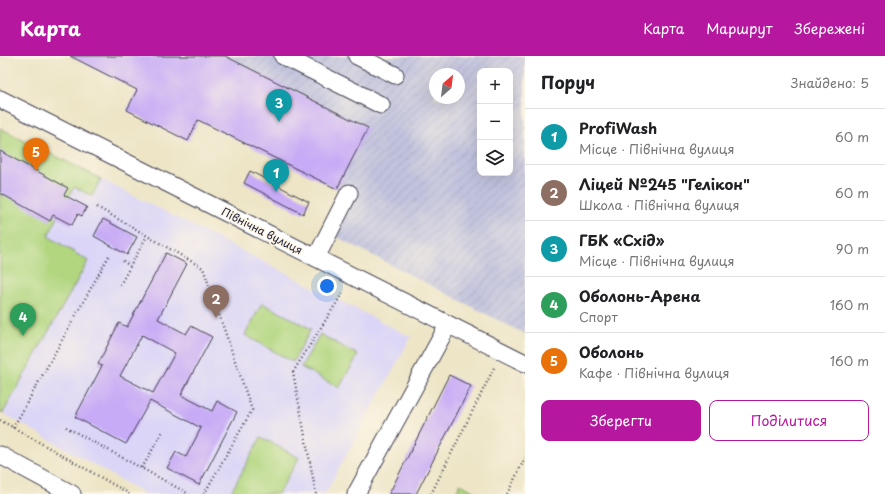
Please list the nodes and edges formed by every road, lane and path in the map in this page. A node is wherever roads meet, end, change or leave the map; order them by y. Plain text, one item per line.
1 (283, 56) edge
2 (357, 56) edge
3 (395, 75) dead end
4 (0, 99) edge
5 (380, 105) dead end
6 (348, 194) dead end
7 (97, 207) dead end
8 (147, 236) junction
9 (110, 254) dead end
10 (316, 258) junction
11 (123, 261) dead end
12 (130, 266) junction
13 (120, 285) dead end
14 (344, 291) dead end
15 (448, 325) junction
16 (525, 363) edge
17 (494, 366) dead end
18 (0, 420) edge
19 (66, 427) dead end
20 (13, 428) junction
21 (163, 431) dead end
22 (0, 455) edge
23 (525, 458) edge
24 (142, 468) junction
25 (72, 494) edge
26 (130, 494) edge
27 (189, 494) edge
28 (204, 494) edge
29 (316, 494) edge
30 (356, 494) edge
31 (431, 494) edge
32 (507, 494) edge

1 - 5 street
2 - 3 street
4 - 10 street, Північна вулиця
6 - 10 street
7 - 8 path
8 - 12 path
8 - 28 path
9 - 20 path
10 - 15 street, Північна вулиця
11 - 12 path
12 - 13 path
14 - 29 path
15 - 16 street, Північна вулиця
15 - 30 street
17 - 31 path
18 - 20 path
19 - 24 path
20 - 26 path
21 - 24 path
22 - 25 street
23 - 32 path
24 - 27 path

